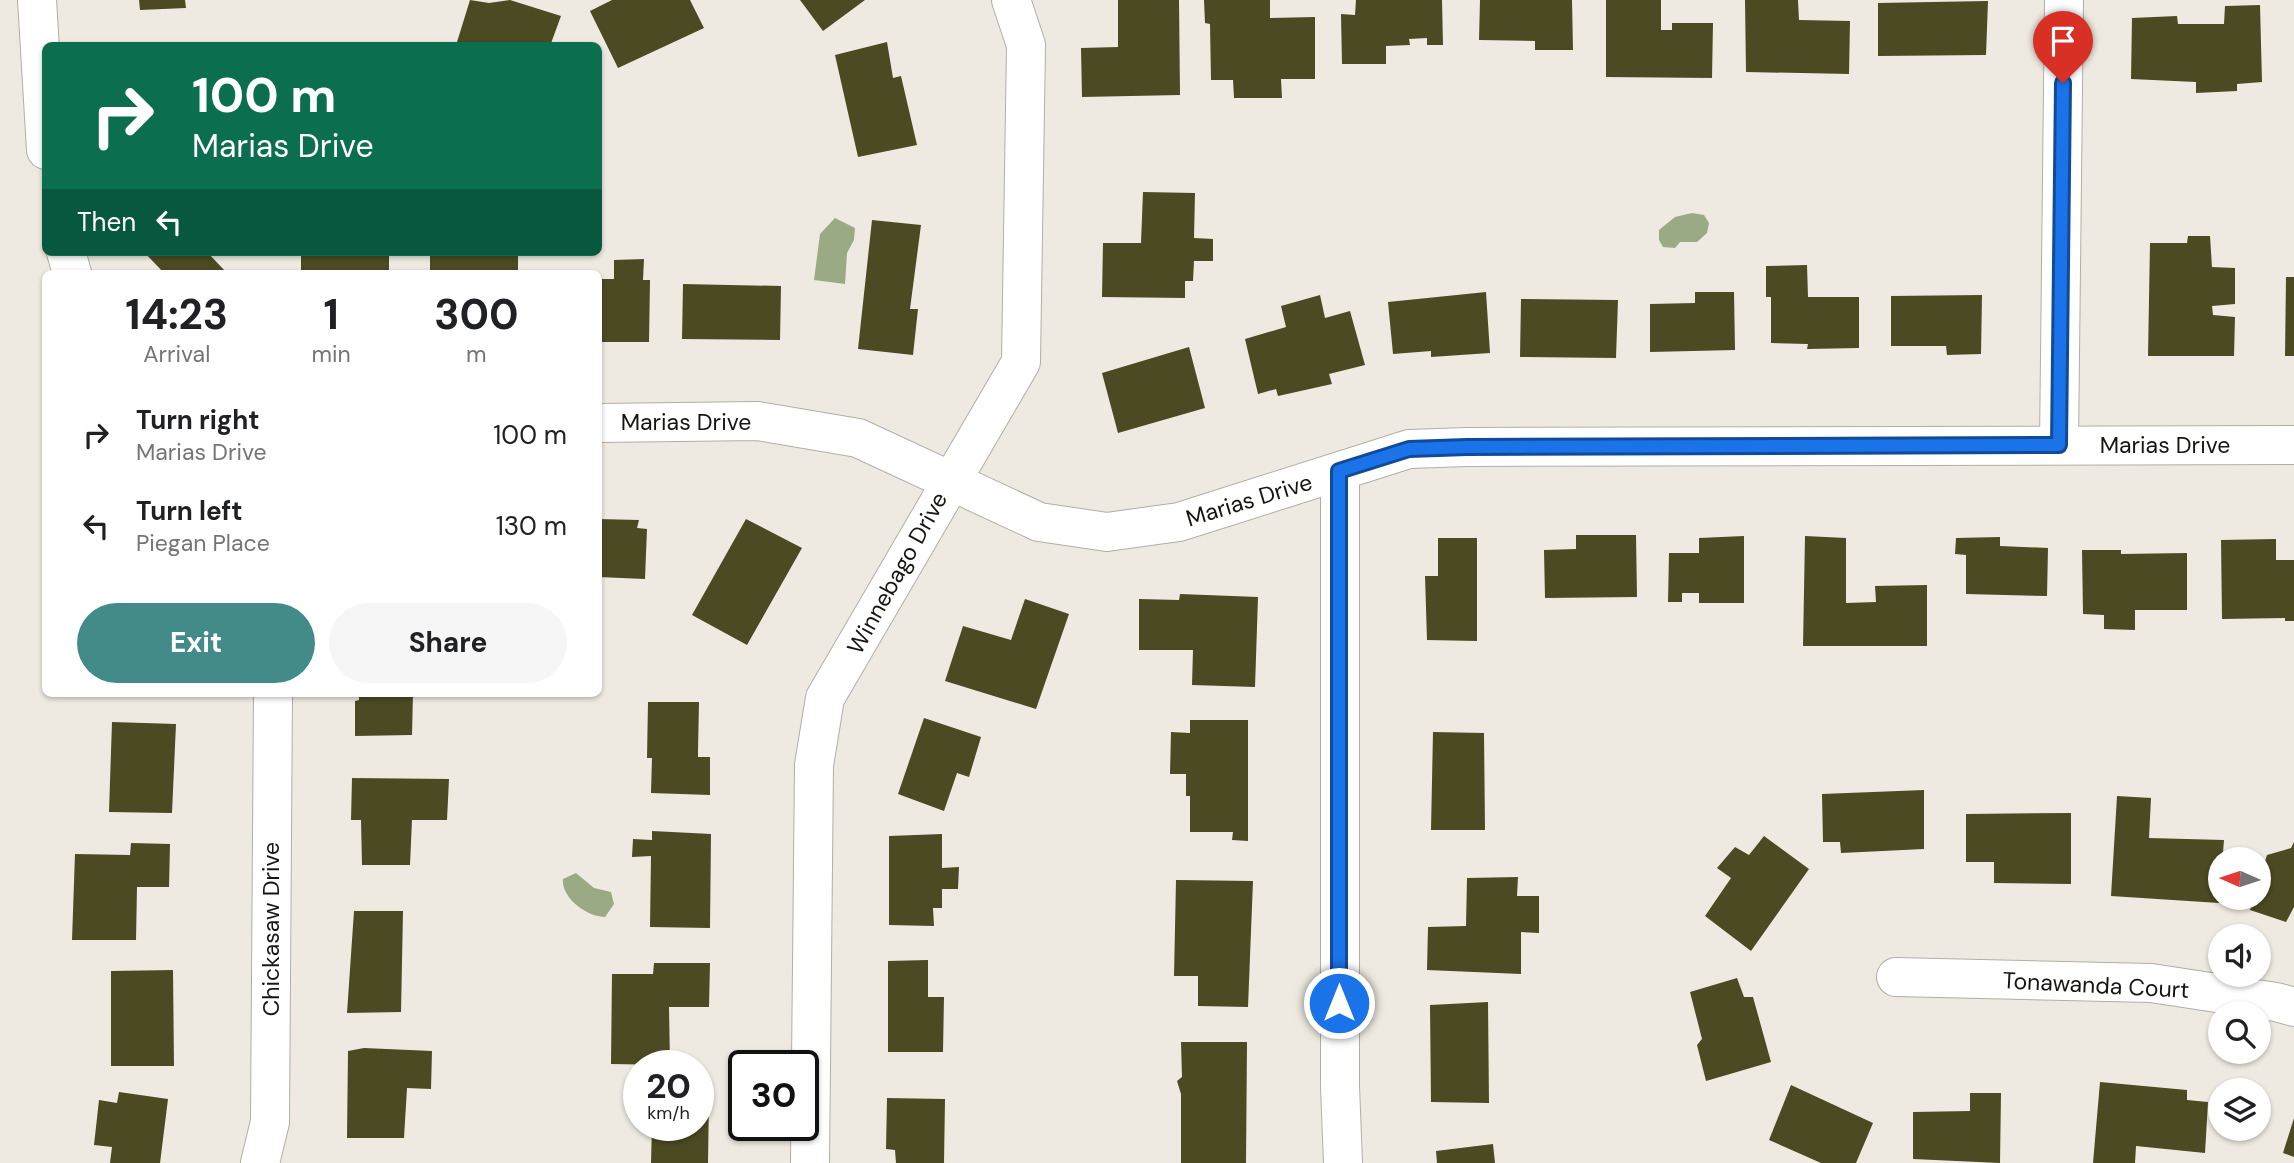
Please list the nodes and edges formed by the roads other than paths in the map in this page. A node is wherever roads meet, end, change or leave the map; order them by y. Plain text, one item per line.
1 (37, 0) edge
2 (1011, 0) edge
3 (2064, 0) edge
4 (42, 83) edge
5 (602, 423) edge
6 (2059, 445) junction
7 (2294, 445) edge
8 (1339, 471) junction
9 (949, 482) junction
10 (273, 697) edge
11 (1896, 977) dead end
12 (2294, 1007) edge
13 (260, 1163) edge
14 (810, 1163) edge
15 (1343, 1163) edge

1 - 4 street
2 - 9 street, Winnebago Drive
3 - 6 street
5 - 9 street, Marias Drive
6 - 7 street, Marias Drive
6 - 8 street, Marias Drive
8 - 9 street, Marias Drive
8 - 15 street
9 - 14 street, Winnebago Drive
10 - 13 street, Chickasaw Drive
11 - 12 street, Tonawanda Court

